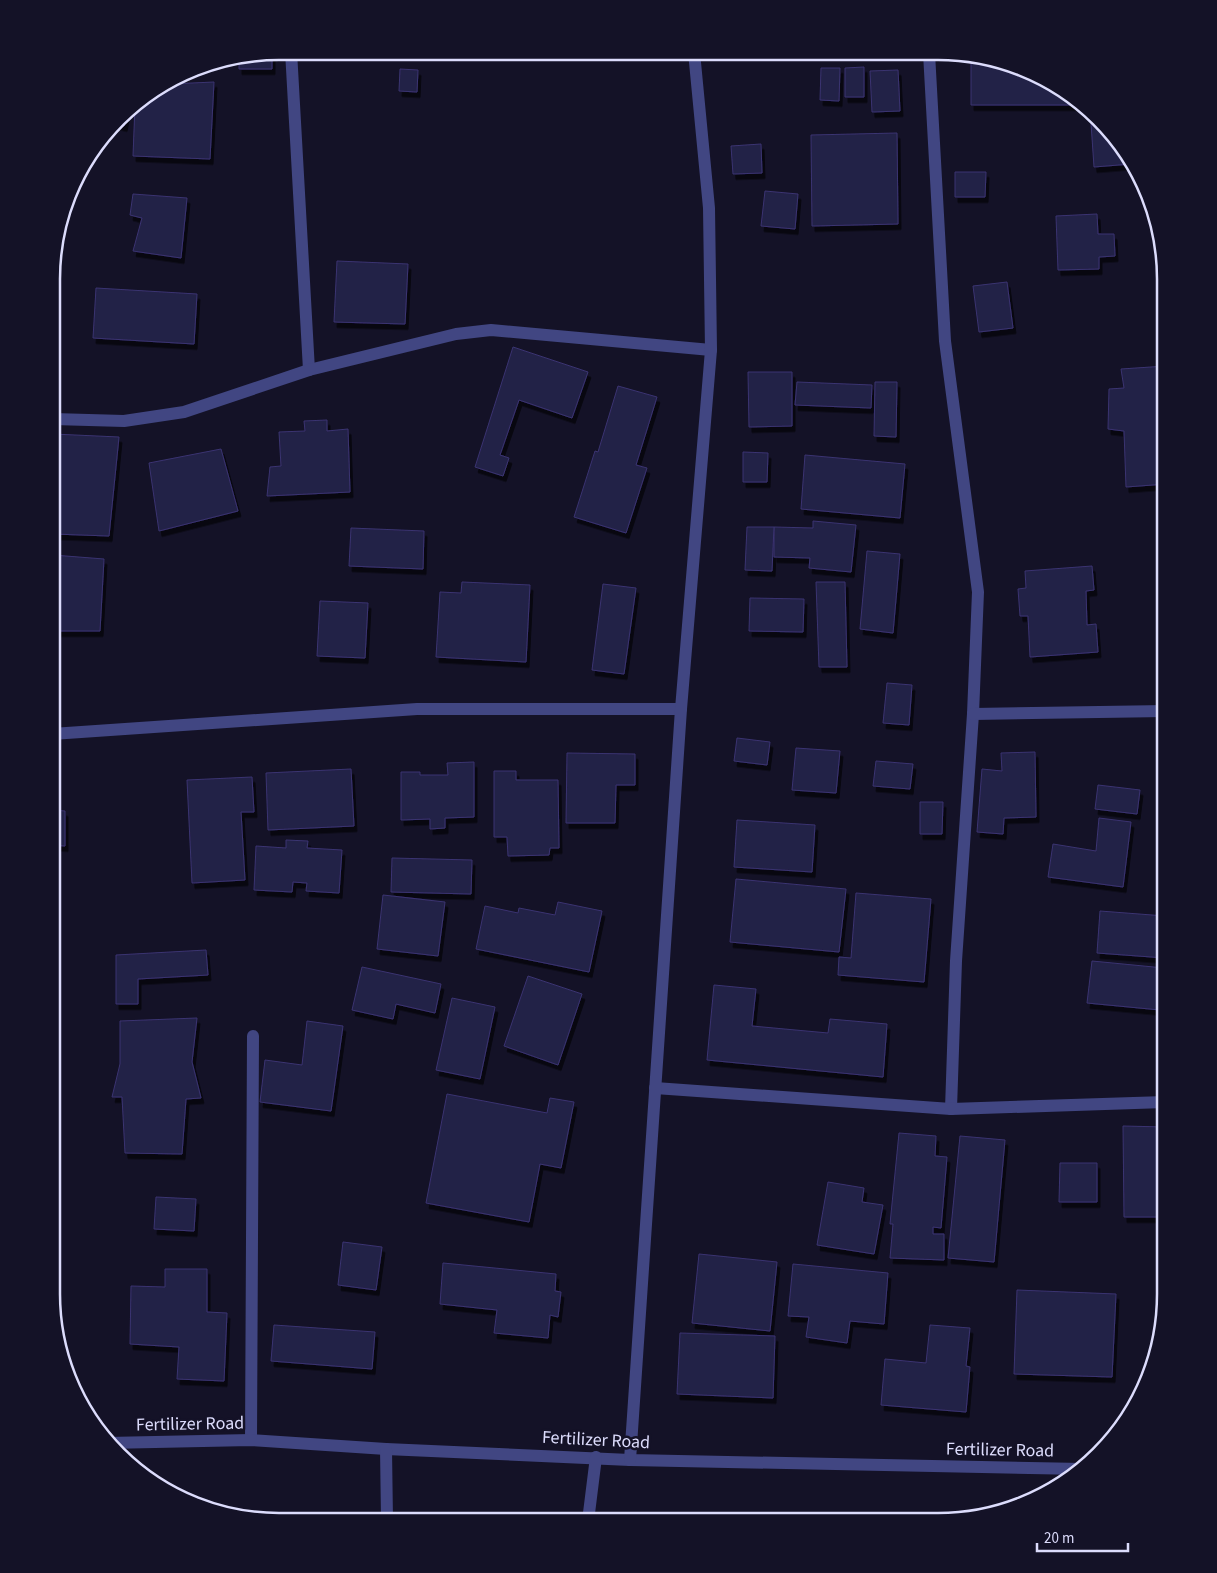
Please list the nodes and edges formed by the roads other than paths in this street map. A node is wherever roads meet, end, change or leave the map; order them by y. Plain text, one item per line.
1 (292, 60) edge
2 (695, 60) edge
3 (929, 60) edge
4 (712, 350) junction
5 (309, 370) junction
6 (60, 419) edge
7 (681, 709) junction
8 (1157, 711) edge
9 (972, 714) junction
10 (60, 733) edge
11 (253, 1036) dead end
12 (655, 1088) junction
13 (1157, 1102) edge
14 (951, 1109) junction
15 (251, 1440) junction
16 (118, 1443) edge
17 (386, 1449) junction
18 (596, 1457) junction
19 (630, 1460) junction
20 (1070, 1469) edge
21 (387, 1513) edge
22 (589, 1513) edge

1 - 5 street
2 - 4 street
3 - 9 street
4 - 5 street
4 - 7 street
5 - 6 street
7 - 10 street
7 - 12 street
8 - 9 street
9 - 14 street
11 - 15 street
12 - 14 street
12 - 19 street
13 - 14 street
15 - 16 street, Fertilizer Road
15 - 17 street, Fertilizer Road
17 - 18 street, Fertilizer Road
17 - 21 street
18 - 19 street, Fertilizer Road
18 - 22 street
19 - 20 street, Fertilizer Road

